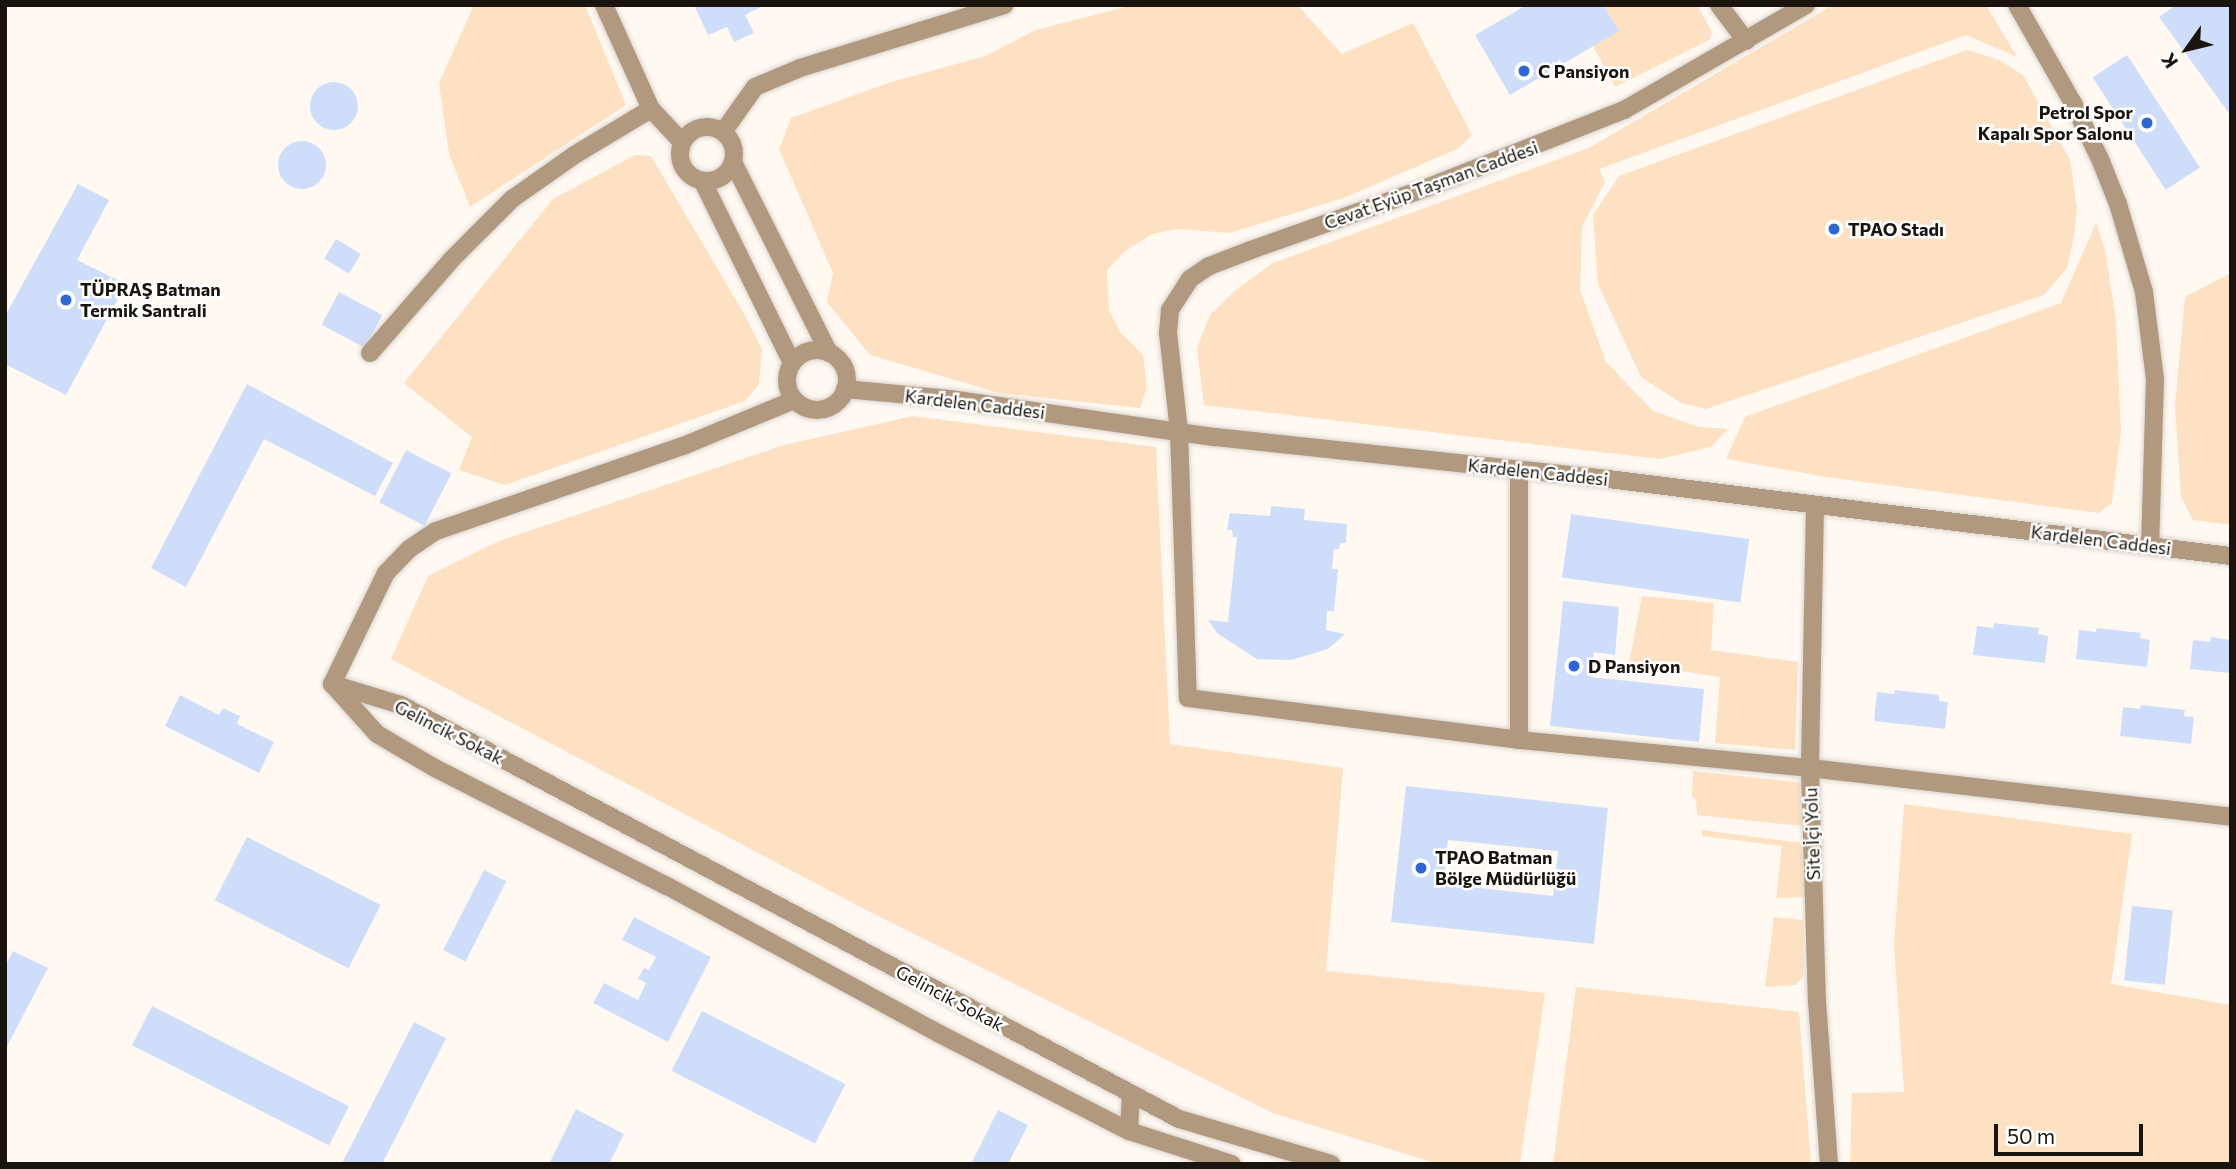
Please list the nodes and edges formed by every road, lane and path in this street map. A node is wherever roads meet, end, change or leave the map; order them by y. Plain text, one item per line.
1 (604, 5) edge
2 (1005, 5) edge
3 (1719, 5) edge
4 (1806, 5) edge
5 (2017, 5) edge
6 (1746, 41) junction
7 (651, 109) junction
8 (723, 132) junction
9 (682, 142) junction
10 (733, 162) junction
11 (703, 182) junction
12 (370, 353) dead end
13 (829, 353) junction
14 (792, 363) junction
15 (845, 389) junction
16 (794, 400) junction
17 (1179, 431) junction
18 (1519, 470) junction
19 (1815, 505) junction
20 (2150, 546) junction
21 (2231, 556) edge
22 (332, 684) junction
23 (1519, 740) junction
24 (1810, 768) junction
25 (2231, 817) edge
26 (1131, 1094) junction
27 (1129, 1131) junction
28 (1232, 1164) edge
29 (1331, 1164) edge
30 (1829, 1164) edge

1 - 7 street
2 - 8 street
3 - 6 street
4 - 6 street, Cevat Eyüp Taşman Caddesi
5 - 20 street
6 - 17 street, Cevat Eyüp Taşman Caddesi
7 - 9 street
7 - 12 street
8 - 9 street
8 - 10 street
9 - 11 street
10 - 11 street
10 - 13 street
11 - 14 street
13 - 14 street
13 - 15 street
14 - 16 street
15 - 16 street
15 - 17 street, Kardelen Caddesi
16 - 22 street
17 - 18 street, Kardelen Caddesi
17 - 23 street, Cevat Eyüp Taşman Caddesi
18 - 19 street, Kardelen Caddesi
18 - 23 street
19 - 20 street, Kardelen Caddesi
19 - 24 street, Site İçi Yolu
20 - 21 street, Kardelen Caddesi
22 - 26 street, Gelincik Sokak
22 - 27 street, Gelincik Sokak
23 - 24 street
24 - 25 street
24 - 30 street, Site İçi Yolu
26 - 27 street
26 - 29 street, Gelincik Sokak
27 - 28 street, Gelincik Sokak

